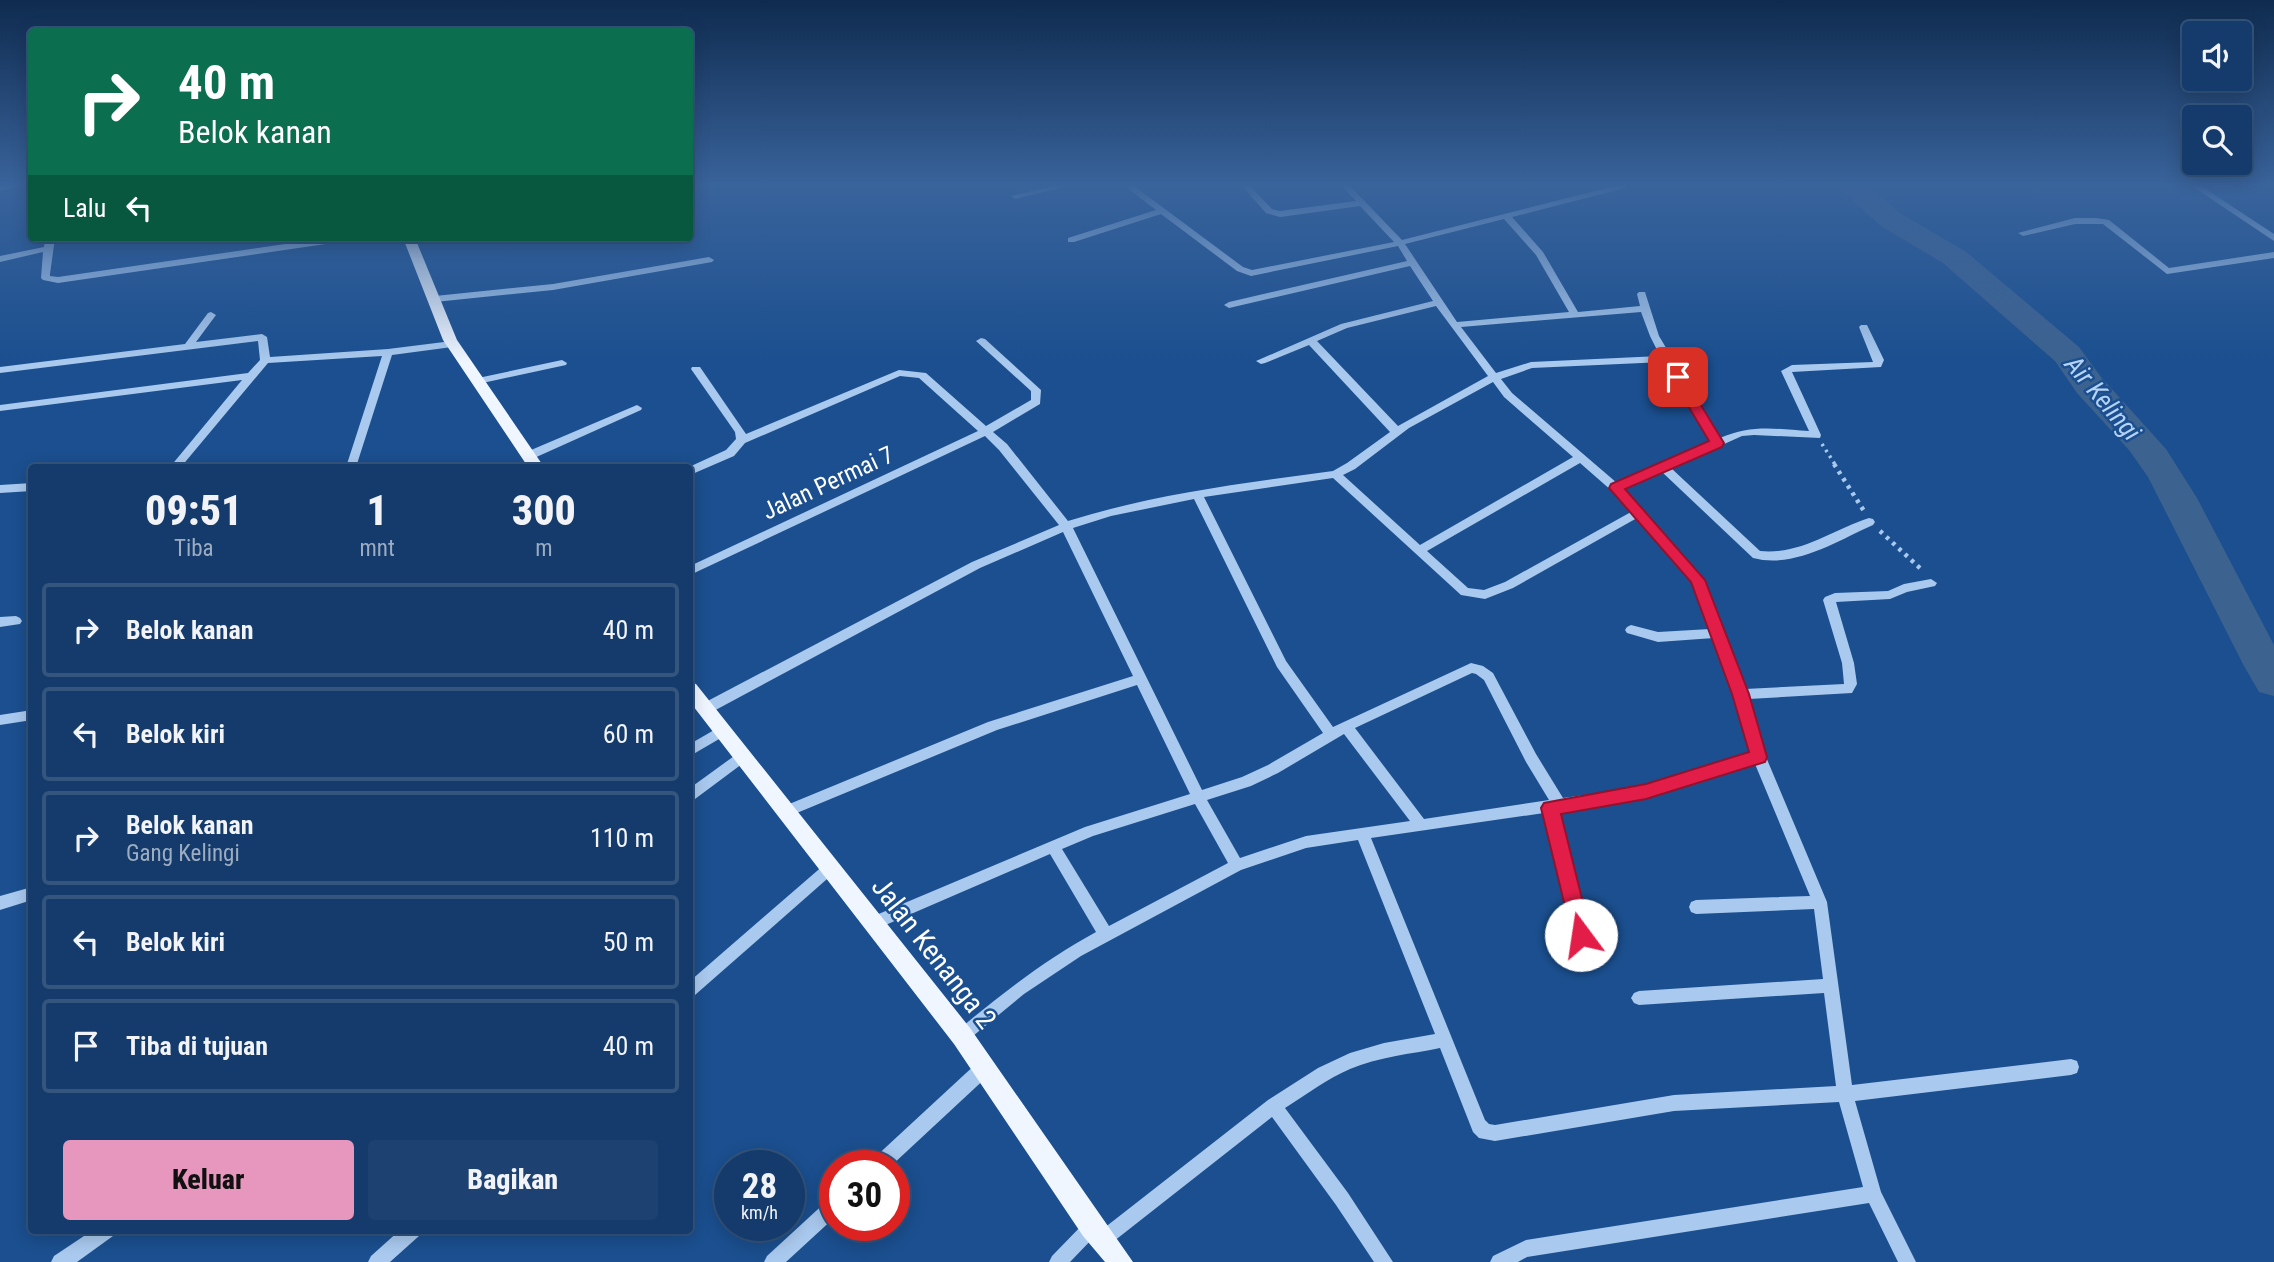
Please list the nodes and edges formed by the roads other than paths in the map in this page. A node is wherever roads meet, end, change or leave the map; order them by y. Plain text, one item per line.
1 (44, 245) edge
2 (50, 245) edge
3 (300, 245) edge
4 (412, 245) edge
5 (1208, 245) edge
6 (1391, 245) edge
7 (1401, 245) edge
8 (1532, 245) edge
9 (2134, 245) edge
10 (2274, 255) edge
11 (0, 259) edge
12 (709, 260) dead end
13 (1414, 262) junction
14 (1642, 294) dead end
15 (435, 299) junction
16 (1439, 302) junction
17 (1229, 305) dead end
18 (1644, 309) junction
19 (1574, 313) junction
20 (211, 315) dead end
21 (1454, 325) junction
22 (1864, 327) dead end
23 (1310, 340) junction
24 (981, 341) dead end
25 (452, 344) junction
26 (189, 345) junction
27 (388, 352) junction
28 (1665, 359) junction
29 (265, 360) junction
30 (1261, 360) dead end
31 (562, 363) dead end
32 (696, 369) dead end
33 (0, 370) edge
34 (251, 376) junction
35 (1492, 378) junction
36 (478, 381) junction
37 (0, 408) edge
38 (637, 408) dead end
39 (985, 432) junction
40 (1396, 432) junction
41 (1816, 435) joint
42 (741, 440) junction
43 (1717, 443) junction
44 (1580, 458) junction
45 (532, 462) edge
46 (178, 464) edge
47 (352, 464) edge
48 (1664, 468) junction
49 (693, 470) edge
50 (1335, 474) junction
51 (28, 487) edge
52 (1616, 488) junction
53 (0, 489) edge
54 (1197, 494) junction
55 (1639, 512) junction
56 (1869, 522) road end
57 (1066, 526) junction
58 (1420, 550) junction
59 (693, 570) edge
60 (1931, 583) road end
61 (16, 621) dead end
62 (0, 622) edge
63 (1631, 630) dead end
64 (1719, 633) junction
65 (1139, 679) junction
66 (693, 692) edge
67 (1741, 694) junction
68 (705, 709) junction
69 (28, 716) edge
70 (0, 720) edge
71 (1346, 726) junction
72 (721, 731) junction
73 (1332, 736) junction
74 (693, 749) edge
75 (741, 757) junction
76 (1759, 757) junction
77 (693, 793) edge
78 (1199, 798) junction
79 (1555, 807) junction
80 (787, 811) junction
81 (1421, 825) junction
82 (1363, 835) junction
83 (1053, 846) junction
84 (1237, 865) junction
85 (830, 869) junction
86 (28, 894) edge
87 (1820, 902) junction
88 (0, 903) edge
89 (1696, 907) dead end
90 (874, 923) junction
91 (1106, 935) junction
92 (1581, 935) dead end
93 (1829, 986) junction
94 (693, 987) edge
95 (1639, 998) dead end
96 (962, 1036) junction
97 (1445, 1040) junction
98 (2071, 1067) dead end
99 (984, 1068) junction
100 (1845, 1094) junction
101 (1273, 1106) junction
102 (895, 1150) edge
103 (1872, 1194) junction
104 (819, 1220) edge
105 (1097, 1233) junction
106 (102, 1234) edge
107 (408, 1234) edge
108 (60, 1262) edge
109 (377, 1262) edge
110 (773, 1262) edge
111 (1058, 1262) edge
112 (1121, 1262) edge
113 (1384, 1262) edge
114 (1499, 1262) edge
115 (1907, 1262) edge

1 - 11 street
2 - 3 street
4 - 15 main road
5 - 6 street
7 - 13 street
8 - 19 street
9 - 10 street
12 - 15 street
13 - 16 street
13 - 17 street
14 - 18 street
15 - 25 main road
16 - 21 street
16 - 23 street
18 - 19 street
18 - 28 street
19 - 21 street
20 - 26 street
21 - 35 street
22 - 41 street
23 - 30 street
23 - 40 street
24 - 39 street, Jalan Permai 7
25 - 27 street
25 - 36 main road
26 - 29 street
26 - 33 street
27 - 29 street
27 - 47 street
28 - 35 street
28 - 43 street
29 - 34 street
31 - 36 street
32 - 42 street
34 - 37 street
34 - 46 street
35 - 40 street
35 - 44 street
36 - 45 main road
38 - 45 street
39 - 42 street
39 - 57 street
39 - 59 street, Jalan Permai 7
40 - 50 street
41 - 43 street
42 - 49 street
43 - 48 street
44 - 52 street
44 - 58 street
48 - 52 street
48 - 56 street
50 - 54 street
50 - 58 street
51 - 53 street
52 - 55 street
54 - 57 street
54 - 73 street
55 - 58 street
55 - 64 street
57 - 65 street
57 - 68 street
60 - 67 street
61 - 62 street
63 - 64 street
64 - 67 street
65 - 78 street
65 - 80 street
66 - 68 main road, Jalan Kenanga 2
67 - 76 street
68 - 72 main road, Jalan Kenanga 2
69 - 70 street
71 - 73 street
71 - 79 street
71 - 81 street
72 - 74 street
72 - 75 main road, Jalan Kenanga 2
73 - 78 street
75 - 77 street
75 - 80 main road, Jalan Kenanga 2
76 - 79 street
76 - 87 street
78 - 83 street
78 - 84 street
79 - 81 street
79 - 92 street
80 - 85 main road, Jalan Kenanga 2
81 - 82 street
82 - 84 street
82 - 97 street
83 - 90 street
83 - 91 street
84 - 91 street
85 - 90 main road, Jalan Kenanga 2
85 - 94 street
86 - 88 street
87 - 89 street
87 - 93 street
90 - 96 main road, Jalan Kenanga 2
91 - 96 street
93 - 95 street
93 - 100 street
96 - 99 main road, Jalan Kenanga 2
97 - 100 street
97 - 101 street
98 - 100 street
99 - 102 street
99 - 105 main road, Jalan Kenanga 2
100 - 103 street
101 - 105 street
101 - 113 street
103 - 114 street
103 - 115 street
104 - 110 street
105 - 111 street
105 - 112 main road, Jalan Kenanga 2
106 - 108 street
107 - 109 street

